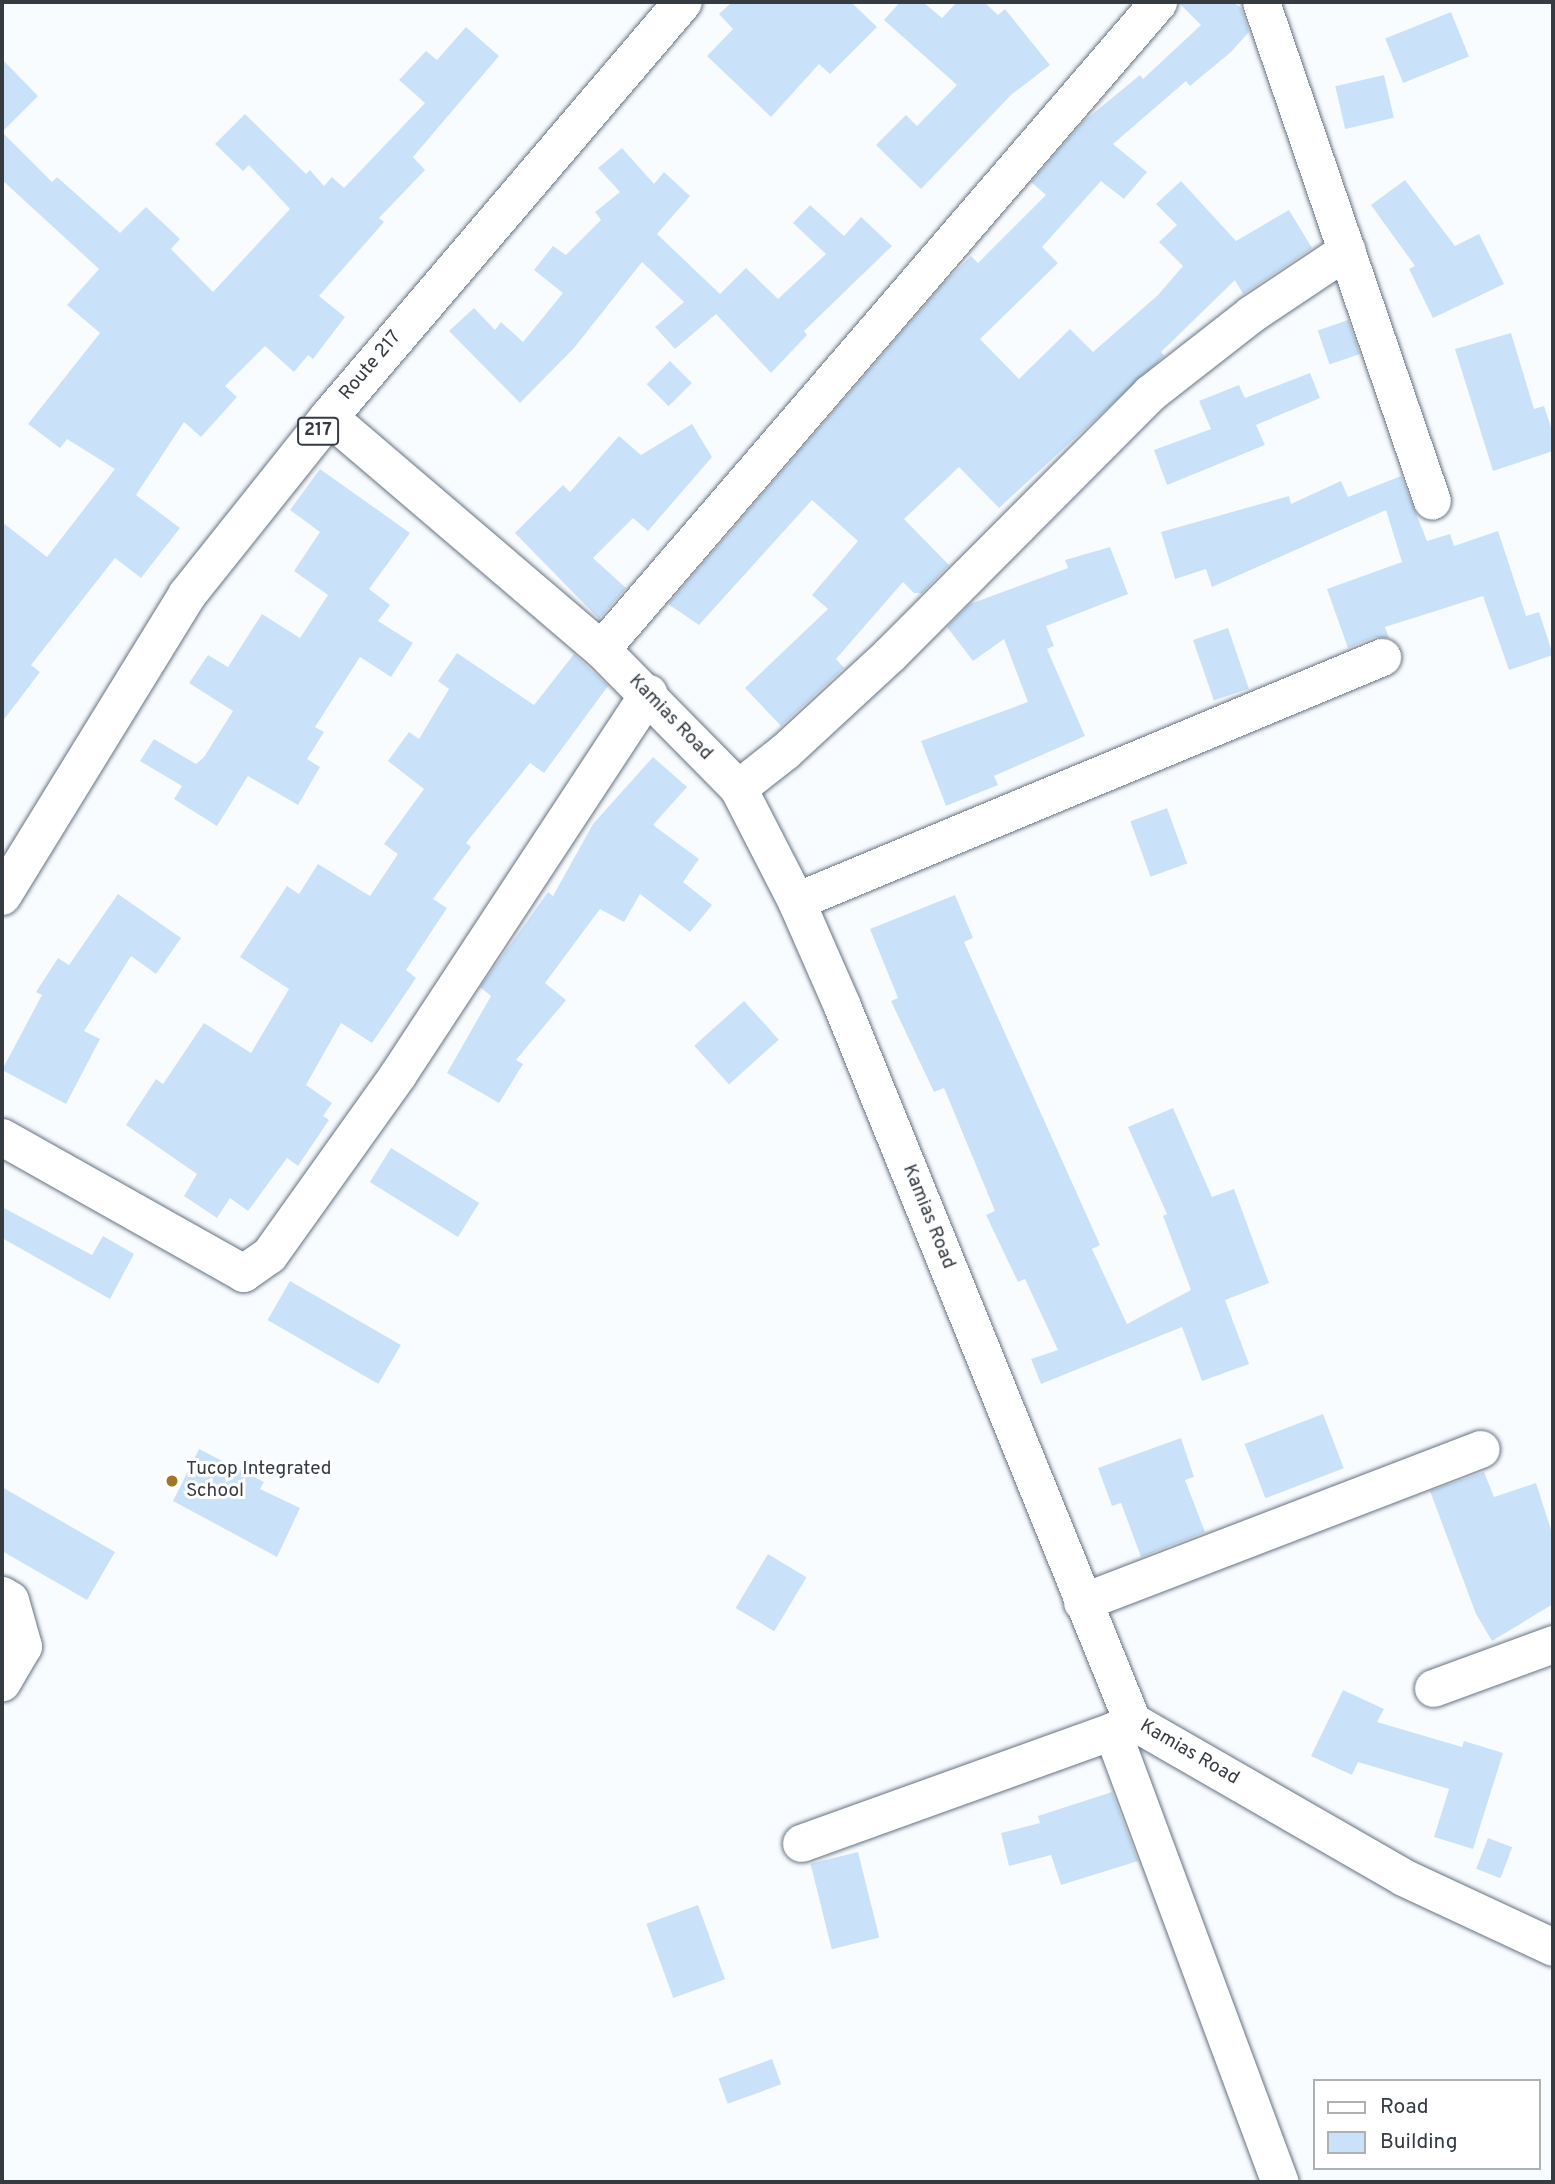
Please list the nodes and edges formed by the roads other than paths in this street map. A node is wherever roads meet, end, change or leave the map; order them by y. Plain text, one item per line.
1 (683, 2) edge
2 (1158, 2) edge
3 (1261, 2) edge
4 (1347, 250) junction
5 (329, 417) junction
6 (1432, 501) dead end
7 (601, 649) junction
8 (1382, 657) dead end
9 (648, 693) junction
10 (738, 788) junction
11 (2, 896) edge
12 (796, 901) junction
13 (2, 1137) edge
14 (1481, 1449) dead end
15 (2, 1595) edge
16 (1082, 1602) junction
17 (1553, 1644) edge
18 (2, 1682) edge
19 (1433, 1688) dead end
20 (1122, 1726) junction
21 (801, 1843) dead end
22 (1553, 1947) edge
23 (1280, 2182) edge

1 - 5 main road, Route 217 / 217
2 - 7 street
3 - 4 street
4 - 6 street
4 - 10 street
5 - 7 street, Kamias Road
5 - 11 main road, Route 217 / 217
7 - 9 street, Kamias Road
8 - 12 street
9 - 10 street, Kamias Road
9 - 13 street
10 - 12 street, Kamias Road
12 - 16 street, Kamias Road
14 - 16 street
15 - 18 street
16 - 20 street, Kamias Road
17 - 19 street
20 - 21 street
20 - 22 street, Kamias Road
20 - 23 street

